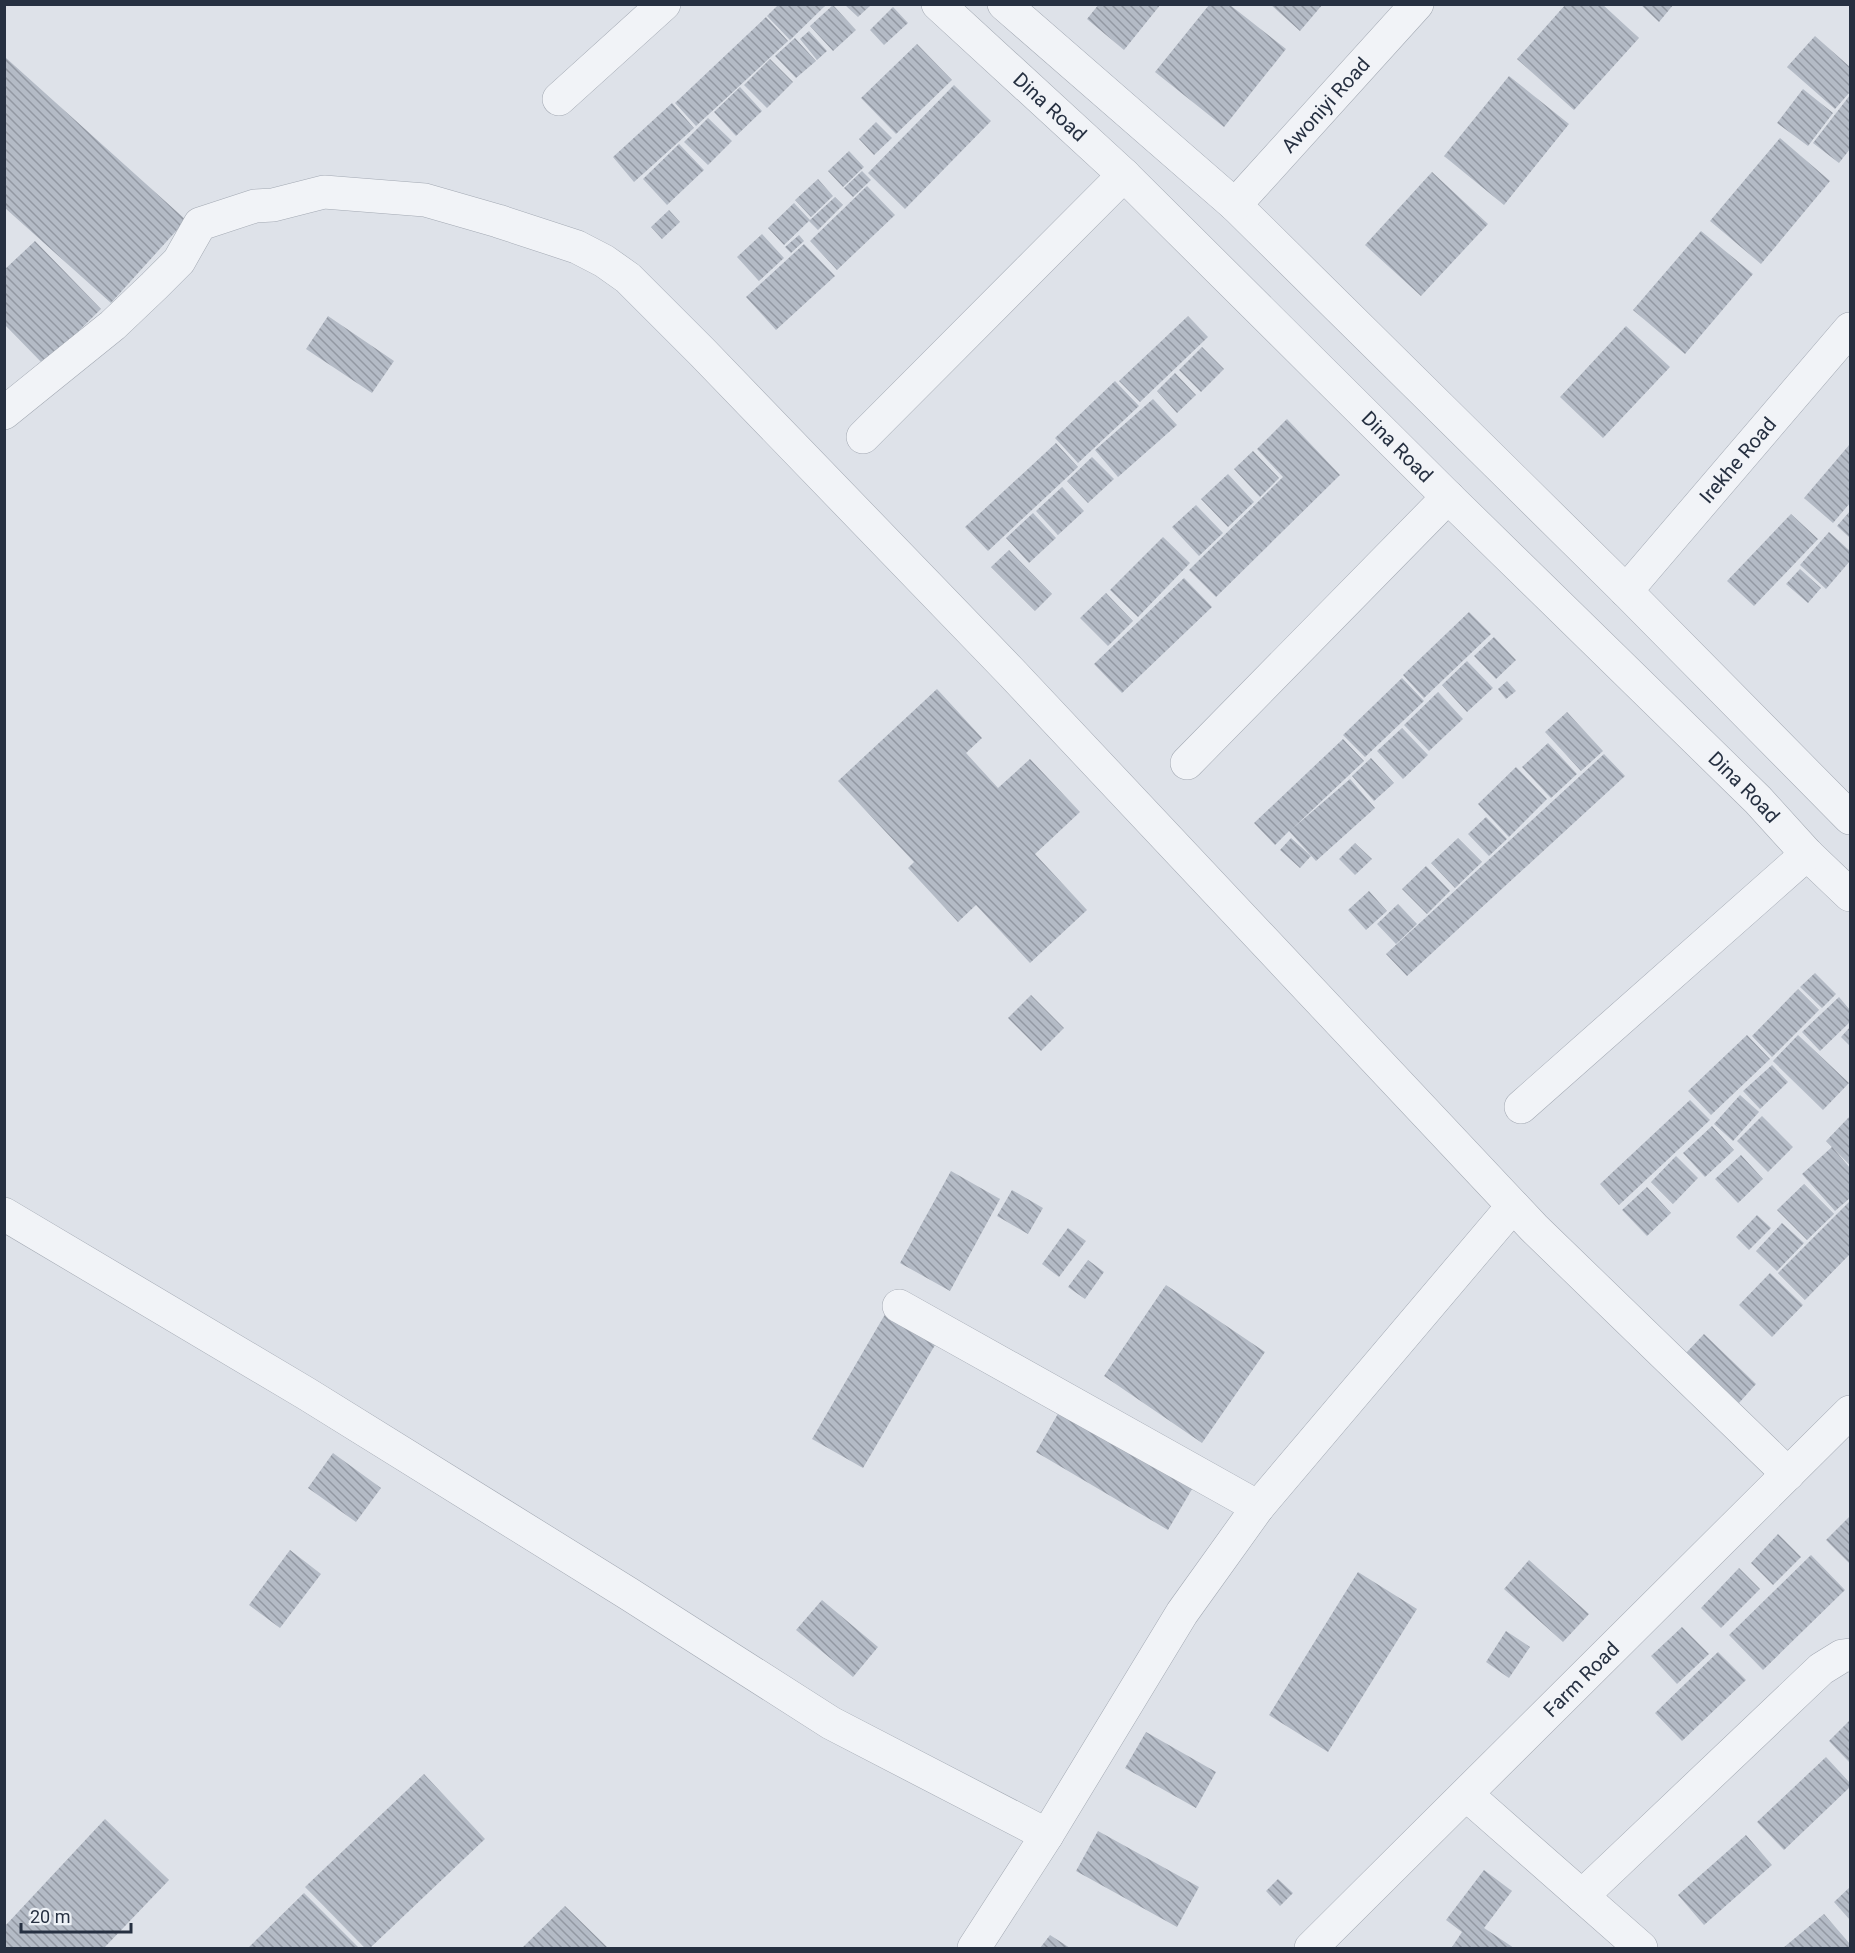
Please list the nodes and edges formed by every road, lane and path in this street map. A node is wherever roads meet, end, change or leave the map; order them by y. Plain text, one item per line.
1 (664, 4) edge
2 (938, 4) edge
3 (1004, 4) edge
4 (1417, 4) edge
5 (560, 99) dead end
6 (1124, 175) junction
7 (1235, 205) junction
8 (1851, 329) edge
9 (4, 413) edge
10 (863, 437) dead end
11 (1448, 497) junction
12 (1626, 591) junction
13 (1187, 763) dead end
14 (1851, 818) edge
15 (1807, 854) junction
16 (1851, 895) edge
17 (1521, 1107) dead end
18 (1513, 1206) junction
19 (4, 1214) edge
20 (899, 1306) dead end
21 (1851, 1412) edge
22 (1788, 1474) junction
23 (1258, 1507) junction
24 (1851, 1655) edge
25 (1467, 1795) junction
26 (1047, 1835) junction
27 (1582, 1896) junction
28 (974, 1948) edge
29 (1311, 1948) edge
30 (1641, 1948) edge

1 - 5 street
2 - 6 street, Dina Road
3 - 7 street
4 - 7 street, Awoniyi Road
6 - 10 street
6 - 11 street, Dina Road
7 - 12 street
8 - 12 street, Irekhe Road
9 - 18 street
11 - 13 street
11 - 15 street, Dina Road
12 - 14 street
15 - 16 street, Dina Road
15 - 17 street
18 - 22 street
18 - 23 street
19 - 26 street
20 - 23 street
21 - 22 street, Farm Road
22 - 25 street, Farm Road
23 - 26 street
24 - 27 street
25 - 27 street
25 - 29 street, Farm Road
26 - 28 street
27 - 30 street

